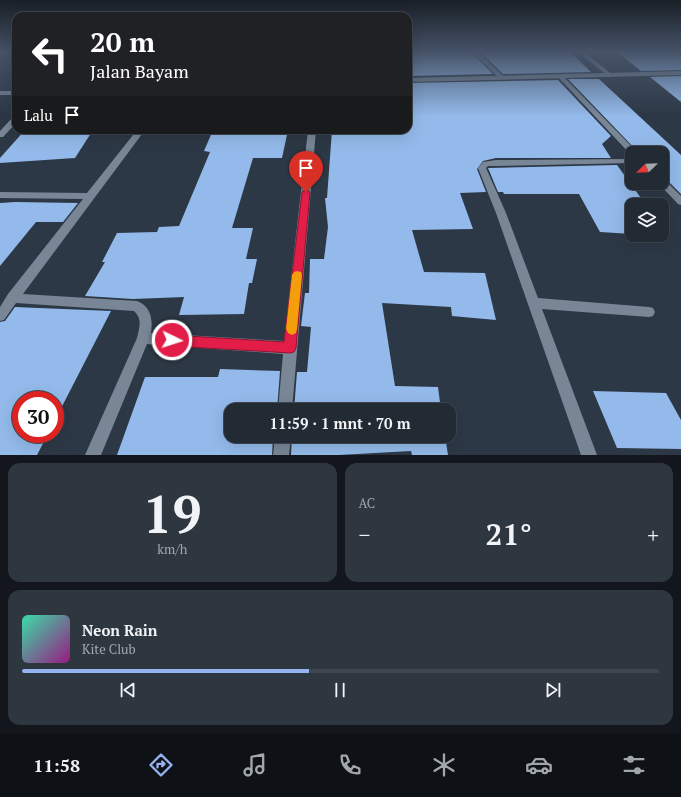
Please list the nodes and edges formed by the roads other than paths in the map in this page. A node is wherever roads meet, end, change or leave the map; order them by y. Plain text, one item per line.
1 (498, 73) edge
2 (673, 73) edge
3 (610, 75) joint
4 (560, 76) junction
5 (502, 77) junction
6 (412, 80) edge
7 (0, 93) edge
8 (12, 93) edge
9 (12, 123) edge
10 (137, 134) edge
11 (312, 134) edge
12 (0, 135) edge
13 (627, 146) edge
14 (625, 161) edge
15 (669, 189) edge
16 (0, 195) edge
17 (90, 196) junction
18 (681, 202) edge
19 (12, 298) junction
20 (534, 303) junction
21 (649, 312) dead end
22 (0, 316) edge
23 (143, 338) junction
24 (290, 348) junction
25 (286, 403) edge
26 (282, 443) edge
27 (93, 455) edge
28 (281, 455) edge
29 (589, 455) edge

1 - 5 street
2 - 3 street
3 - 4 street
4 - 5 street
4 - 13 street
5 - 6 street
7 - 8 street
9 - 12 street
10 - 17 street
11 - 24 street
14 - 20 street
15 - 18 street
16 - 17 street
17 - 19 street
19 - 22 street
19 - 23 street
20 - 21 street
20 - 29 street
23 - 24 street
23 - 27 street
24 - 25 street
26 - 28 street

